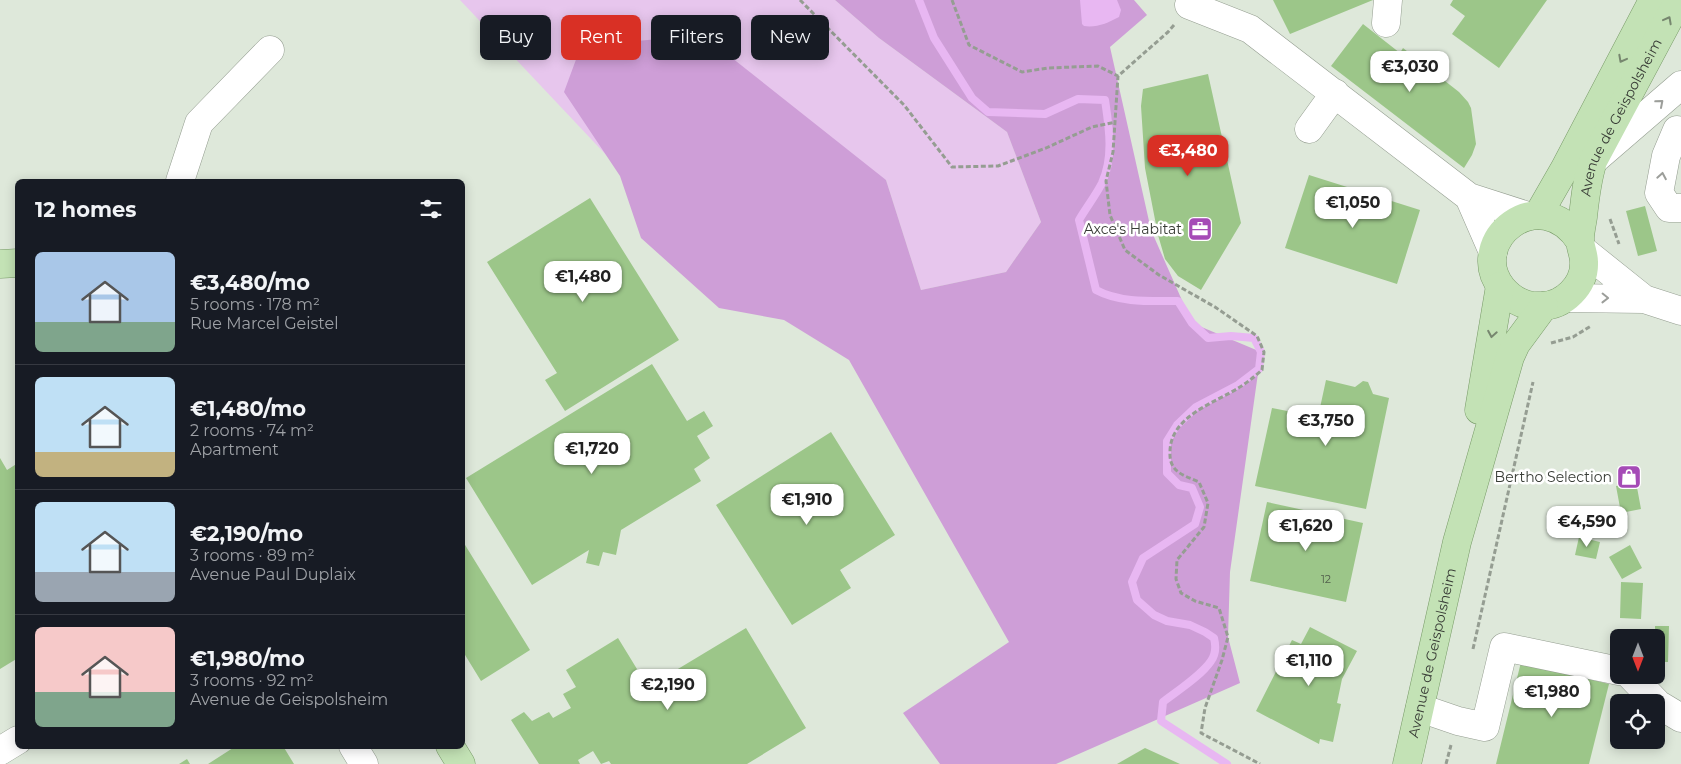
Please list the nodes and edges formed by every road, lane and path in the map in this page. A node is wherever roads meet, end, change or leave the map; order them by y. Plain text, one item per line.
1 (800, 0) edge
2 (952, 0) edge
3 (1229, 0) edge
4 (1653, 0) edge
5 (1679, 0) edge
6 (1189, 2) edge
7 (1250, 29) junction
8 (270, 50) dead end
9 (1118, 76) junction
10 (1681, 85) edge
11 (1335, 94) junction
12 (1116, 122) junction
13 (1309, 129) dead end
14 (1679, 130) edge
15 (1603, 152) junction
16 (181, 179) edge
17 (1469, 197) junction
18 (1681, 208) edge
19 (1609, 212) dead end
20 (1533, 215) junction
21 (1582, 246) junction
22 (1621, 251) dead end
23 (1493, 252) junction
24 (15, 263) edge
25 (0, 264) edge
26 (1500, 286) junction
27 (1644, 299) junction
28 (1555, 302) junction
29 (1681, 312) edge
30 (1597, 324) dead end
31 (1549, 343) dead end
32 (1534, 380) dead end
33 (1457, 542) junction
34 (1472, 655) dead end
35 (1610, 669) edge
36 (1638, 684) edge
37 (1648, 694) edge
38 (1420, 708) junction
39 (1665, 708) edge
40 (1681, 718) edge
41 (1458, 721) junction
42 (15, 742) edge
43 (355, 749) edge
44 (452, 749) edge
45 (0, 752) edge
46 (364, 764) edge
47 (461, 764) edge
48 (1260, 764) edge
49 (1407, 764) edge
50 (1446, 764) edge

1 - 12 path
2 - 9 path
3 - 7 street
4 -> 20 main road, Avenue de Geispolsheim
15 -> 5 main road, Avenue de Geispolsheim
6 - 7 street
6 - 9 path
7 - 11 street
8 - 16 street
9 - 12 path
15 -> 10 street
11 - 13 street
11 - 17 street
12 - 48 path
14 - 15 street
18 -> 14 street
15 - 21 main road, Avenue de Geispolsheim
17 - 20 street
17 - 23 street
19 - 22 path
20 - 21 main road
20 - 23 main road
21 - 27 street
21 - 28 main road
23 - 26 main road
24 - 25 main road
26 - 28 main road
26 -> 33 main road, Avenue de Geispolsheim
28 -> 27 street
27 - 29 street
28 - 33 main road, Avenue de Geispolsheim
30 - 31 path
32 - 34 path
33 - 38 main road, Avenue de Geispolsheim
35 - 41 street
36 - 37 street
38 - 41 street
38 - 49 main road, Avenue de Geispolsheim
39 - 40 street
41 - 50 path
42 - 45 street
43 - 46 street
44 - 47 main road

